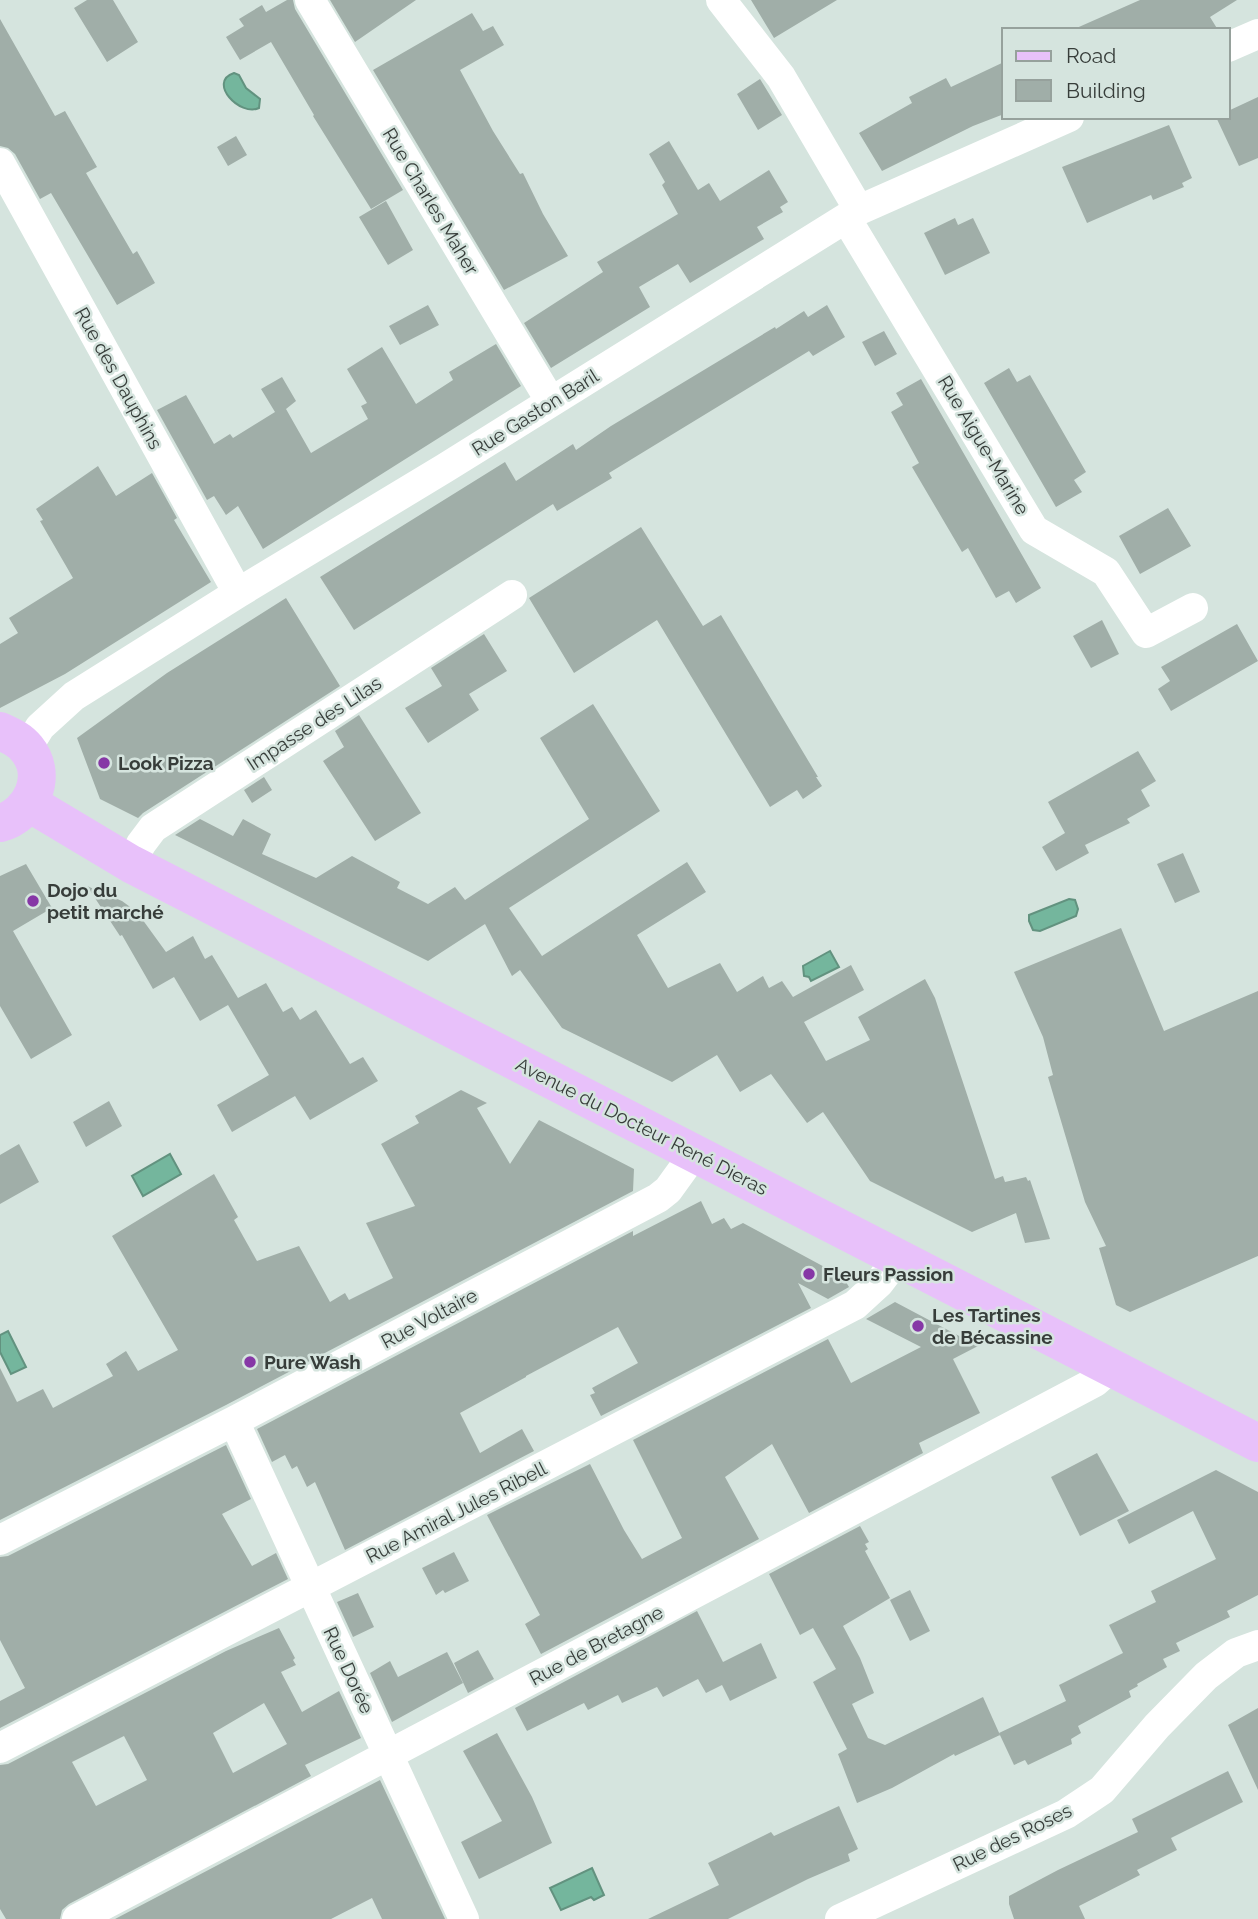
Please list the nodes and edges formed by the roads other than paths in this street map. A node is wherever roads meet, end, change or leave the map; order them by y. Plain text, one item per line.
1 (310, 0) edge
2 (721, 0) edge
3 (1258, 34) edge
4 (1230, 46) edge
5 (1065, 119) edge
6 (0, 163) edge
7 (853, 214) junction
8 (551, 402) junction
9 (238, 593) junction
10 (512, 594) dead end
11 (1193, 608) dead end
12 (13, 740) edge
13 (15, 813) edge
14 (131, 864) junction
15 (694, 1154) junction
16 (898, 1258) junction
17 (1112, 1367) junction
18 (234, 1421) junction
19 (1258, 1443) edge
20 (0, 1540) edge
21 (311, 1587) junction
22 (1258, 1645) edge
23 (0, 1748) edge
24 (388, 1755) junction
25 (77, 1919) edge
26 (464, 1919) edge
27 (840, 1919) edge

1 - 8 street, Rue Charles Maher
2 - 7 street
3 - 4 street
5 - 7 street, Rue Gaston Baril
6 - 9 street, Rue des Dauphins
7 - 8 street, Rue Gaston Baril
7 - 11 street, Rue Aigue-Marine
8 - 9 street, Rue Gaston Baril
9 - 12 street, Rue Gaston Baril
10 - 14 street, Impasse des Lilas
12 - 13 main road
13 - 14 main road, Avenue du Docteur René Dieras
14 - 15 main road, Avenue du Docteur René Dieras
15 - 16 main road, Avenue du Docteur René Dieras
15 - 18 street, Rue Voltaire
16 - 17 main road, Avenue du Docteur René Dieras
16 - 21 street, Rue Amiral Jules Ribell
17 - 19 main road, Avenue du Docteur René Dieras
17 - 24 street, Rue de Bretagne
18 - 20 street, Rue Voltaire
18 - 21 street, Rue Dorée
21 - 23 street, Rue Amiral Jules Ribell
21 - 24 street, Rue Dorée
22 - 27 street, Rue des Roses
24 - 25 street, Rue de Bretagne
24 - 26 street, Rue Dorée

